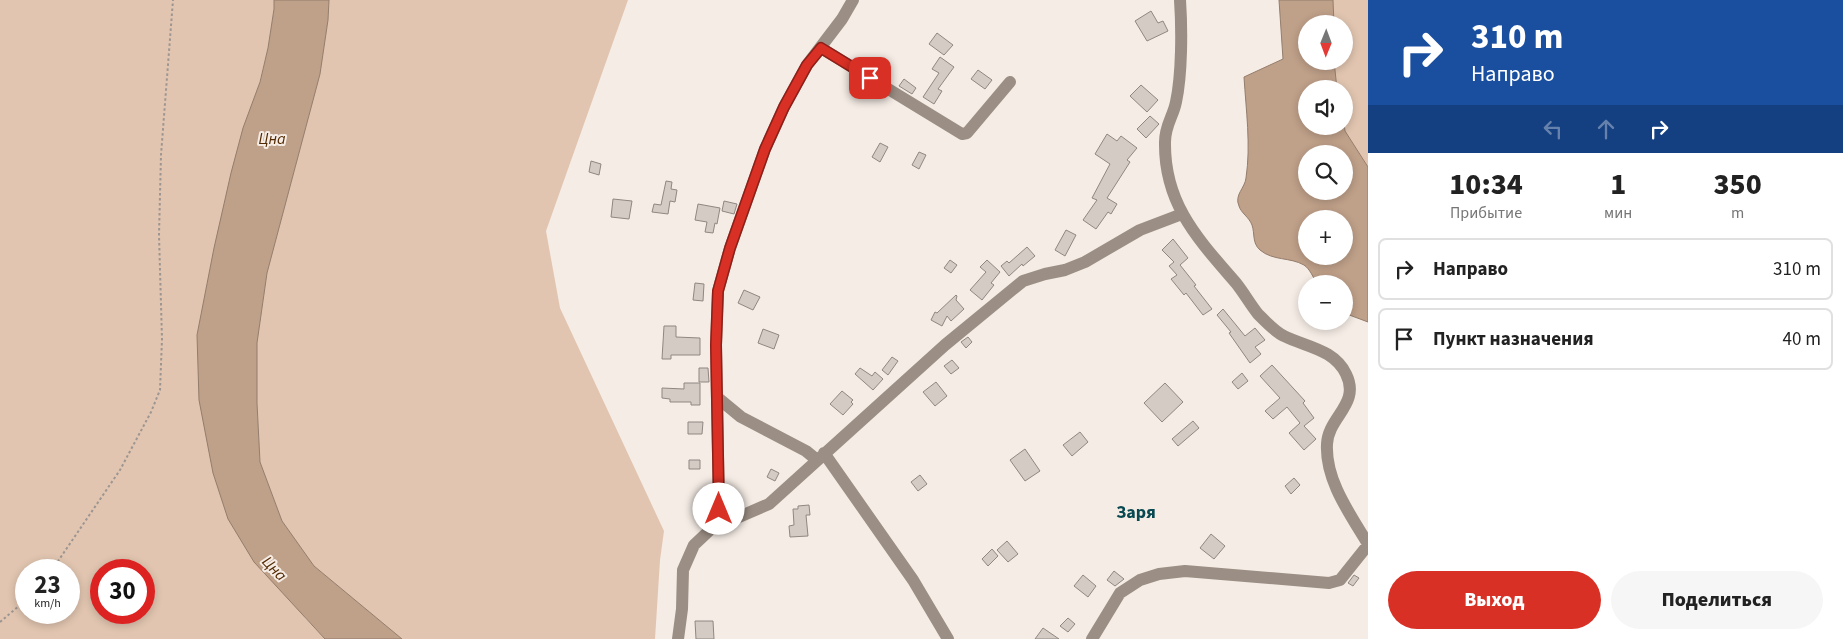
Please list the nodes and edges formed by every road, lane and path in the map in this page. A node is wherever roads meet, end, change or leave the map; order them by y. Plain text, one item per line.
1 (173, 0) edge
2 (853, 0) edge
3 (1180, 0) edge
4 (1186, 0) edge
5 (1181, 13) junction
6 (821, 48) junction
7 (1010, 82) dead end
8 (1182, 214) junction
9 (718, 398) junction
10 (821, 456) junction
11 (711, 529) junction
12 (1368, 544) edge
13 (59, 559) edge
14 (15, 609) edge
15 (0, 622) edge
16 (678, 639) edge
17 (948, 639) edge
18 (1092, 639) edge

1 - 13 path
2 - 6 street
3 - 5 street
4 - 5 street
5 - 8 street
6 - 7 street
6 - 9 street
8 - 10 street
8 - 12 street
9 - 10 street
9 - 11 street
10 - 11 street
10 - 17 street
11 - 16 street
12 - 18 street
14 - 15 path

